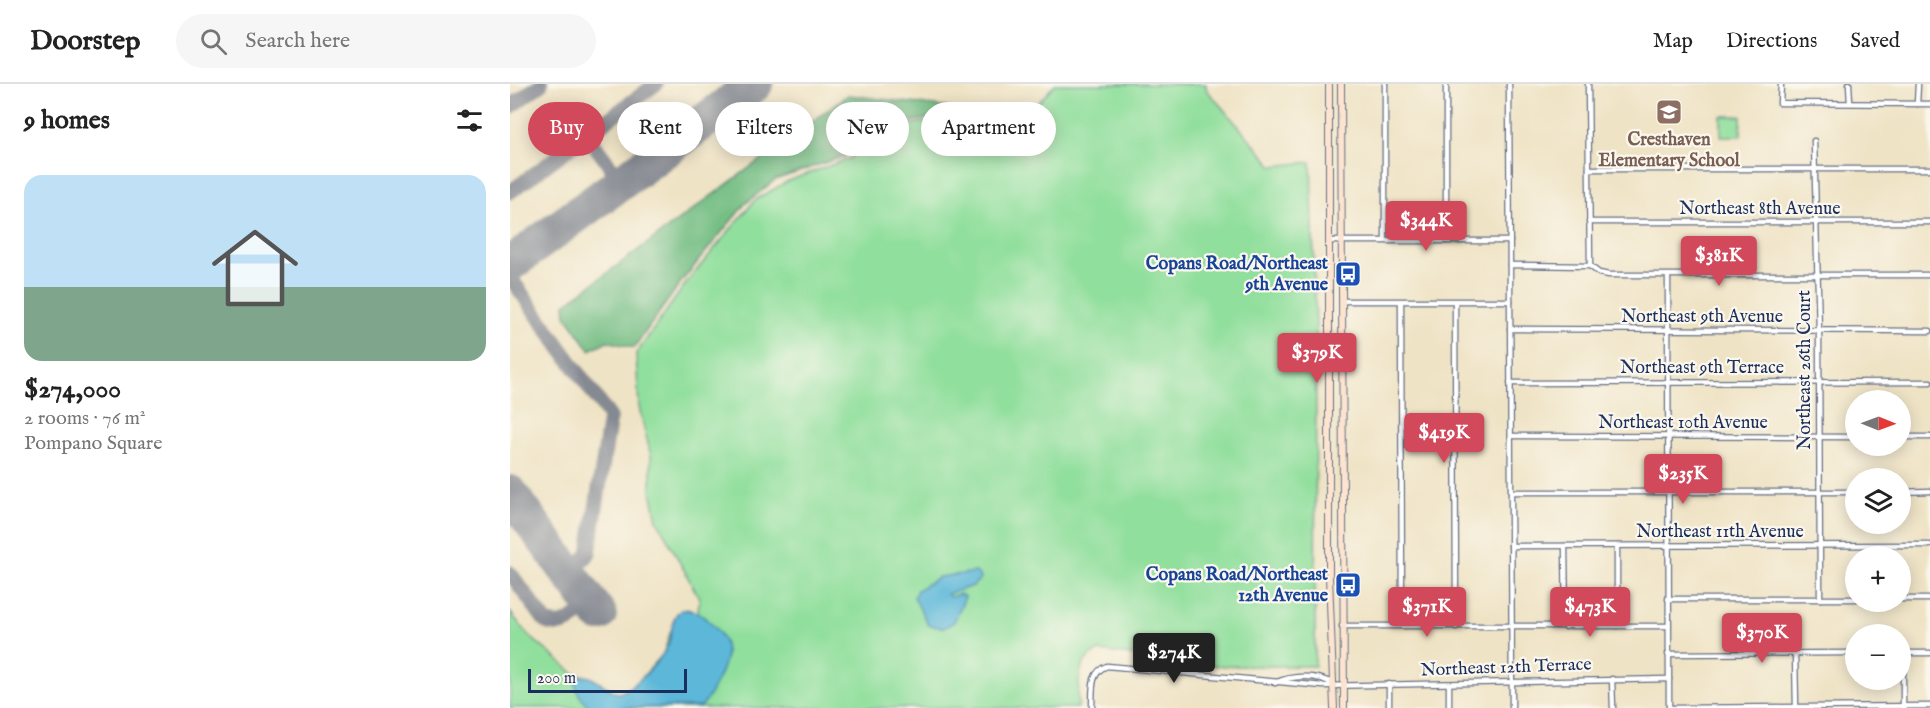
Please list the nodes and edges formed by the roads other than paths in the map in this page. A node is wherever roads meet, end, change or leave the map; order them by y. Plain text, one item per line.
1 (1329, 84) edge
2 (1341, 84) edge
3 (1385, 84) edge
4 (1446, 84) edge
5 (1509, 84) edge
6 (1588, 84) edge
7 (1780, 84) edge
8 (1849, 84) edge
9 (1918, 84) edge
10 (1850, 103) junction
11 (1917, 104) junction
12 (1930, 104) edge
13 (1814, 141) dead end
14 (1589, 169) junction
15 (1930, 169) edge
16 (1815, 170) junction
17 (1589, 222) junction
18 (1816, 222) junction
19 (1930, 222) edge
20 (1385, 240) junction
21 (1329, 241) junction
22 (1342, 241) junction
23 (1446, 241) junction
24 (1510, 241) junction
25 (1510, 265) junction
26 (1590, 266) junction
27 (1817, 274) junction
28 (1930, 274) edge
29 (1668, 276) junction
30 (1343, 301) junction
31 (1401, 302) junction
32 (1455, 302) junction
33 (1510, 302) junction
34 (1510, 329) junction
35 (1668, 330) junction
36 (1819, 331) junction
37 (1930, 331) edge
38 (1819, 381) junction
39 (1668, 382) junction
40 (1930, 382) edge
41 (1510, 383) junction
42 (1668, 435) junction
43 (1510, 436) junction
44 (1819, 437) junction
45 (1845, 437) edge
46 (1911, 437) edge
47 (1930, 437) edge
48 (1930, 491) edge
49 (1511, 492) junction
50 (1819, 492) junction
51 (1845, 492) edge
52 (1911, 492) edge
53 (1668, 494) junction
54 (1819, 545) junction
55 (1930, 545) edge
56 (1511, 546) junction
57 (1565, 546) junction
58 (1617, 546) junction
59 (1668, 546) junction
60 (1820, 599) junction
61 (1845, 599) edge
62 (1911, 599) edge
63 (1930, 599) edge
64 (1668, 600) junction
65 (1342, 626) junction
66 (1617, 626) junction
67 (1668, 626) junction
68 (1402, 627) junction
69 (1456, 627) junction
70 (1512, 627) junction
71 (1566, 627) junction
72 (1795, 653) junction
73 (1845, 653) edge
74 (1911, 653) edge
75 (1930, 653) edge
76 (1668, 654) junction
77 (1612, 679) junction
78 (1669, 679) junction
79 (1512, 683) junction
80 (1334, 684) junction
81 (1344, 684) junction
82 (1389, 684) junction
83 (1449, 685) junction
84 (1903, 690) edge
85 (1930, 706) edge
86 (1796, 707) edge
87 (1903, 707) edge
88 (1092, 708) edge
89 (1334, 708) edge
90 (1344, 708) edge
91 (1389, 708) edge
92 (1449, 708) edge
93 (1512, 708) edge
94 (1612, 708) edge
95 (1669, 708) edge

1 - 21 main road
2 - 22 main road
3 - 20 street
4 - 23 street
5 - 24 street
6 - 14 street
7 - 10 street
8 - 10 street
9 - 11 street
10 - 11 street
11 - 12 street
13 - 16 street, Northeast 26th Court
14 - 16 street
14 - 17 street
15 - 16 street
16 - 18 street, Northeast 26th Court
17 - 18 street, Northeast 8th Avenue
17 - 26 street
18 - 19 street, Northeast 8th Avenue
18 - 27 street, Northeast 26th Court
20 - 22 street
20 - 23 street
21 - 22 street
21 - 80 main road
22 - 30 main road
23 - 24 street
24 - 25 street
25 - 26 street
25 - 33 street
26 - 29 street
27 - 28 street
27 - 29 street
27 - 36 street, Northeast 26th Court
29 - 35 street
30 - 31 street
30 - 65 main road
31 - 32 street
31 - 68 street
32 - 33 street
32 - 69 street
33 - 34 street
34 - 35 street, Northeast 9th Avenue
34 - 41 street
35 - 36 street, Northeast 9th Avenue
35 - 39 street
36 - 37 street, Northeast 9th Avenue
36 - 38 street, Northeast 26th Court
38 - 39 street, Northeast 9th Terrace
38 - 40 street, Northeast 9th Terrace
38 - 44 street, Northeast 26th Court
39 - 41 street, Northeast 9th Terrace
39 - 42 street
41 - 43 street
42 - 43 street, Northeast 10th Avenue
42 - 44 street, Northeast 10th Avenue
42 - 53 street
43 - 49 street
44 - 45 street, Northeast 10th Avenue
44 - 50 street, Northeast 26th Court
46 - 47 street
48 - 52 street
49 - 53 street
49 - 56 street
50 - 51 street
50 - 53 street
50 - 54 street, Northeast 26th Court
53 - 59 street
54 - 55 street, Northeast 11th Avenue
54 - 59 street, Northeast 11th Avenue
54 - 60 street, Northeast 26th Court
56 - 57 street, Northeast 11th Avenue
56 - 70 street
57 - 58 street, Northeast 11th Avenue
57 - 71 street
58 - 59 street, Northeast 11th Avenue
58 - 66 street
59 - 64 street
60 - 61 street
60 - 64 street
62 - 63 street
64 - 67 street
65 - 68 street
65 - 81 main road
66 - 67 street
66 - 71 street
67 - 76 street
68 - 69 street
69 - 70 street
70 - 71 street
70 - 79 street
72 - 73 street
72 - 76 street
72 - 86 street
74 - 75 street
76 - 78 street
77 - 78 street, Northeast 12th Terrace
77 - 79 street, Northeast 12th Terrace
77 - 94 street
78 - 95 street
79 - 83 street, Northeast 12th Terrace
79 - 93 street
80 - 81 street, Northeast 12th Terrace
80 - 88 street, Northeast 12th Terrace
80 - 89 main road
81 - 82 street, Northeast 12th Terrace
81 - 90 main road
82 - 83 street, Northeast 12th Terrace
82 - 91 street
83 - 92 street
84 - 87 street
85 - 87 street
86 - 87 street
86 - 95 street

